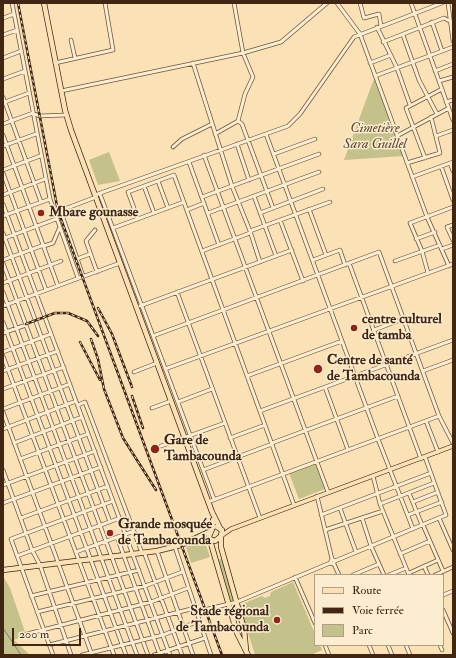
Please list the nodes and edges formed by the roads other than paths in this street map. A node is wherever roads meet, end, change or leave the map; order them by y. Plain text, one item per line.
1 (12, 3) edge
2 (44, 3) edge
3 (105, 3) edge
4 (234, 3) edge
5 (327, 3) edge
6 (337, 3) edge
7 (360, 3) edge
8 (411, 3) edge
9 (442, 3) edge
10 (448, 3) edge
11 (14, 14) junction
12 (414, 14) junction
13 (3, 18) edge
14 (432, 22) junction
15 (452, 22) edge
16 (381, 26) junction
17 (377, 27) junction
18 (419, 28) junction
19 (17, 30) junction
20 (360, 34) junction
21 (403, 35) junction
22 (3, 36) edge
23 (71, 40) dead end
24 (453, 41) edge
25 (383, 42) junction
26 (453, 47) edge
27 (442, 51) junction
28 (21, 52) junction
29 (243, 53) junction
30 (391, 55) junction
31 (429, 56) junction
32 (3, 58) edge
33 (75, 58) junction
34 (412, 62) junction
35 (55, 63) junction
36 (193, 63) junction
37 (370, 63) junction
38 (453, 64) edge
39 (396, 68) junction
40 (25, 71) junction
41 (435, 71) junction
42 (375, 76) junction
43 (453, 77) edge
44 (3, 79) edge
45 (439, 81) junction
46 (442, 89) junction
47 (61, 91) junction
48 (29, 93) junction
49 (427, 96) junction
50 (3, 97) edge
51 (453, 100) edge
52 (446, 102) junction
53 (4, 103) edge
54 (410, 105) junction
55 (449, 108) junction
56 (33, 113) junction
57 (437, 114) junction
58 (66, 115) junction
59 (431, 118) junction
60 (453, 120) edge
61 (12, 121) junction
62 (238, 121) junction
63 (3, 124) edge
64 (212, 124) junction
65 (414, 127) junction
66 (453, 130) edge
67 (36, 134) junction
68 (216, 134) junction
69 (266, 134) junction
70 (3, 135) edge
71 (397, 136) junction
72 (436, 136) junction
73 (315, 139) dead end
74 (19, 140) junction
75 (248, 141) junction
76 (238, 144) junction
77 (5, 146) edge
78 (173, 147) dead end
79 (221, 151) junction
80 (274, 154) junction
81 (319, 154) dead end
82 (40, 156) junction
83 (204, 156) junction
84 (425, 158) junction
85 (26, 161) junction
86 (189, 162) junction
87 (452, 162) edge
88 (407, 163) junction
89 (14, 166) junction
90 (441, 166) junction
91 (279, 168) junction
92 (3, 170) edge
93 (453, 171) edge
94 (319, 172) dead end
95 (3, 173) edge
96 (261, 175) junction
97 (412, 177) junction
98 (46, 179) junction
99 (249, 180) junction
100 (158, 181) junction
101 (34, 183) junction
102 (285, 184) junction
103 (144, 186) junction
104 (232, 186) junction
105 (22, 188) junction
106 (323, 189) dead end
107 (451, 190) edge
108 (218, 191) junction
109 (267, 191) junction
110 (10, 192) junction
111 (3, 195) edge
112 (97, 195) junction
113 (254, 196) junction
114 (202, 197) junction
115 (50, 199) junction
116 (453, 200) edge
117 (291, 201) junction
118 (42, 202) junction
119 (184, 202) junction
120 (240, 202) junction
121 (330, 202) dead end
122 (204, 203) junction
123 (3, 204) edge
124 (29, 206) junction
125 (223, 207) junction
126 (453, 207) edge
127 (168, 208) junction
128 (273, 208) junction
129 (310, 209) junction
130 (186, 210) junction
131 (17, 211) junction
132 (154, 213) junction
133 (208, 213) junction
134 (260, 213) junction
135 (296, 214) junction
136 (7, 215) junction
137 (3, 216) edge
138 (427, 217) junction
139 (56, 219) junction
140 (138, 219) junction
141 (280, 220) junction
142 (265, 225) junction
143 (453, 225) edge
144 (36, 226) junction
145 (113, 228) junction
146 (60, 229) junction
147 (95, 230) dead end
148 (24, 231) junction
149 (250, 232) junction
150 (435, 232) junction
151 (3, 233) edge
152 (14, 234) junction
153 (4, 238) edge
154 (235, 239) junction
155 (416, 239) junction
156 (453, 240) edge
157 (219, 244) junction
158 (440, 245) junction
159 (453, 245) edge
160 (44, 246) junction
161 (442, 249) junction
162 (31, 250) junction
163 (292, 250) junction
164 (202, 251) junction
165 (422, 251) junction
166 (22, 253) junction
167 (90, 254) junction
168 (326, 255) junction
169 (276, 256) junction
170 (12, 257) junction
171 (77, 259) junction
172 (313, 260) junction
173 (395, 261) dead end
174 (3, 262) edge
175 (61, 262) dead end
176 (260, 262) junction
177 (120, 263) junction
178 (349, 263) junction
179 (453, 264) edge
180 (51, 265) junction
181 (345, 265) junction
182 (449, 266) junction
183 (245, 267) junction
184 (38, 269) junction
185 (96, 272) junction
186 (29, 273) junction
187 (428, 273) junction
188 (318, 275) junction
189 (19, 276) junction
190 (83, 276) junction
191 (78, 278) junction
192 (212, 279) junction
193 (9, 280) junction
194 (303, 281) junction
195 (3, 282) edge
196 (58, 286) junction
197 (392, 287) junction
198 (46, 290) junction
199 (3, 292) edge
200 (177, 292) junction
201 (36, 294) junction
202 (27, 297) junction
203 (256, 298) junction
204 (362, 298) junction
205 (17, 301) junction
206 (8, 304) junction
207 (3, 306) edge
208 (139, 306) junction
209 (330, 308) junction
210 (223, 310) junction
211 (404, 319) junction
212 (3, 322) edge
213 (188, 323) junction
214 (26, 324) junction
215 (16, 328) junction
216 (374, 330) junction
217 (269, 331) junction
218 (5, 332) edge
219 (51, 334) junction
220 (153, 336) junction
221 (42, 338) junction
222 (453, 340) edge
223 (32, 341) junction
224 (342, 341) junction
225 (235, 343) junction
226 (22, 345) junction
227 (13, 348) junction
228 (58, 350) junction
229 (3, 352) edge
230 (416, 353) junction
231 (48, 354) junction
232 (3, 356) edge
233 (200, 356) junction
234 (38, 358) junction
235 (453, 360) edge
236 (28, 361) junction
237 (157, 363) junction
238 (281, 364) junction
239 (386, 364) junction
240 (19, 365) junction
241 (64, 367) junction
242 (8, 369) junction
243 (165, 369) junction
244 (54, 370) junction
245 (3, 371) edge
246 (422, 371) junction
247 (134, 372) dead end
248 (44, 374) junction
249 (248, 376) junction
250 (355, 376) junction
251 (35, 378) junction
252 (25, 381) junction
253 (70, 384) junction
254 (14, 385) junction
255 (60, 387) junction
256 (325, 387) junction
257 (3, 389) edge
258 (212, 390) junction
259 (50, 391) junction
260 (41, 395) junction
261 (398, 396) junction
262 (31, 398) junction
263 (293, 398) junction
264 (171, 401) junction
265 (20, 402) junction
266 (178, 402) junction
267 (77, 403) junction
268 (67, 405) junction
269 (152, 408) dead end
270 (367, 408) junction
271 (3, 409) edge
272 (57, 409) junction
273 (260, 411) junction
274 (3, 412) edge
275 (47, 412) junction
276 (38, 416) junction
277 (439, 416) junction
278 (82, 417) junction
279 (337, 419) junction
280 (27, 420) junction
281 (73, 421) junction
282 (426, 421) junction
283 (93, 423) junction
284 (224, 423) junction
285 (63, 425) junction
286 (265, 425) junction
287 (85, 426) junction
288 (8, 427) junction
289 (409, 427) junction
290 (53, 428) junction
291 (3, 429) edge
292 (305, 430) junction
293 (44, 432) junction
294 (88, 434) junction
295 (33, 436) junction
296 (190, 436) junction
297 (79, 437) junction
298 (184, 438) junction
299 (230, 438) junction
300 (378, 439) junction
301 (69, 441) junction
302 (14, 443) junction
303 (272, 443) junction
304 (453, 443) edge
305 (59, 444) junction
306 (160, 446) dead end
307 (453, 446) edge
308 (50, 448) junction
309 (348, 450) junction
310 (95, 451) junction
311 (39, 452) junction
312 (438, 452) junction
313 (85, 454) junction
314 (237, 457) junction
315 (75, 458) junction
316 (423, 458) junction
317 (20, 459) junction
318 (66, 462) junction
319 (316, 462) junction
320 (56, 465) junction
321 (109, 465) junction
322 (101, 467) junction
323 (45, 469) junction
324 (391, 469) junction
325 (3, 470) edge
326 (91, 470) junction
327 (203, 470) junction
328 (431, 473) junction
329 (81, 474) junction
330 (283, 474) junction
331 (26, 476) junction
332 (373, 476) junction
333 (72, 478) junction
334 (62, 481) junction
335 (8, 483) junction
336 (434, 483) junction
337 (3, 485) edge
338 (51, 485) junction
339 (108, 486) junction
340 (397, 486) junction
341 (248, 487) junction
342 (98, 490) junction
343 (32, 492) junction
344 (328, 492) junction
345 (438, 492) junction
346 (409, 493) junction
347 (88, 494) junction
348 (377, 494) junction
349 (317, 496) junction
350 (401, 496) junction
351 (79, 497) junction
352 (14, 499) junction
353 (214, 500) junction
354 (69, 501) junction
355 (113, 501) junction
356 (208, 502) junction
357 (413, 502) junction
358 (442, 502) junction
359 (3, 503) edge
360 (380, 504) junction
361 (58, 505) junction
362 (104, 505) junction
363 (294, 505) junction
364 (94, 508) junction
365 (340, 508) junction
366 (383, 511) junction
367 (40, 512) junction
368 (84, 512) junction
369 (212, 512) junction
370 (416, 512) junction
371 (321, 515) junction
372 (408, 515) junction
373 (75, 516) junction
374 (21, 518) junction
375 (120, 518) junction
376 (260, 518) junction
377 (362, 518) junction
378 (439, 518) junction
379 (64, 520) junction
380 (110, 522) junction
381 (346, 524) junction
382 (100, 525) junction
383 (422, 525) junction
384 (45, 526) junction
385 (220, 528) junction
386 (91, 529) junction
387 (231, 529) junction
388 (414, 529) junction
389 (325, 530) junction
390 (134, 531) junction
391 (211, 531) junction
392 (81, 532) junction
393 (26, 533) junction
394 (126, 534) junction
395 (70, 536) junction
396 (221, 536) junction
397 (117, 537) junction
398 (393, 537) junction
399 (199, 538) junction
400 (210, 539) junction
401 (106, 541) junction
402 (430, 541) junction
403 (51, 543) junction
404 (96, 545) junction
405 (371, 546) junction
406 (174, 547) junction
407 (87, 548) junction
408 (32, 550) junction
409 (453, 550) edge
410 (157, 551) junction
411 (76, 552) junction
412 (143, 552) junction
413 (356, 552) junction
414 (133, 554) junction
415 (400, 554) junction
416 (124, 555) junction
417 (17, 556) junction
418 (111, 556) junction
419 (101, 557) junction
420 (90, 558) junction
421 (79, 560) junction
422 (438, 560) junction
423 (58, 562) junction
424 (332, 562) junction
425 (379, 564) junction
426 (40, 565) junction
427 (424, 566) junction
428 (21, 567) junction
429 (453, 567) edge
430 (406, 568) junction
431 (3, 570) edge
432 (139, 570) junction
433 (443, 571) junction
434 (130, 572) junction
435 (182, 572) junction
436 (361, 573) edge
437 (338, 574) edge
438 (384, 574) edge
439 (391, 574) edge
440 (409, 574) edge
441 (428, 574) edge
442 (437, 574) edge
443 (118, 575) junction
444 (108, 577) junction
445 (295, 577) junction
446 (167, 578) junction
447 (98, 580) junction
448 (87, 582) junction
449 (155, 582) junction
450 (145, 586) junction
451 (67, 587) junction
452 (136, 588) junction
453 (188, 588) junction
454 (124, 591) junction
455 (48, 592) junction
456 (114, 593) junction
457 (171, 594) junction
458 (32, 596) junction
459 (104, 596) junction
460 (93, 598) junction
461 (161, 598) junction
462 (151, 602) junction
463 (237, 602) junction
464 (73, 603) junction
465 (142, 604) junction
466 (228, 605) junction
467 (130, 607) junction
468 (54, 608) junction
469 (195, 608) junction
470 (208, 609) dead end
471 (120, 610) junction
472 (37, 612) junction
473 (110, 612) junction
474 (178, 612) junction
475 (444, 612) edge
476 (99, 615) junction
477 (167, 615) junction
478 (156, 618) junction
479 (80, 620) junction
480 (148, 620) junction
481 (199, 621) junction
482 (314, 621) edge
483 (448, 621) junction
484 (136, 623) junction
485 (444, 623) edge
486 (60, 625) junction
487 (126, 626) junction
488 (183, 627) junction
489 (116, 628) junction
490 (44, 629) junction
491 (105, 631) junction
492 (173, 631) junction
493 (453, 633) edge
494 (27, 634) dead end
495 (163, 635) junction
496 (85, 636) junction
497 (154, 637) junction
498 (205, 638) junction
499 (142, 640) junction
500 (66, 641) junction
501 (133, 643) junction
502 (189, 644) junction
503 (49, 645) junction
504 (122, 645) junction
505 (440, 646) edge
506 (111, 648) junction
507 (179, 648) junction
508 (442, 650) dead end
509 (169, 653) edge
510 (247, 653) edge
511 (92, 654) edge
512 (160, 654) edge
513 (211, 654) edge
514 (53, 655) edge
515 (71, 655) edge
516 (82, 655) edge
517 (114, 655) edge
518 (126, 655) edge
519 (137, 655) edge
520 (148, 655) edge
521 (154, 655) edge
522 (182, 655) edge
523 (193, 655) edge
524 (205, 655) edge

1 - 11 street
2 - 35 highway
3 - 33 street
4 - 29 street
5 - 29 street
6 - 20 street
7 - 16 street
8 - 12 street
9 - 12 street
10 - 15 street
11 - 13 street
11 - 19 street
12 - 16 street
12 - 18 street
14 - 15 street
14 - 18 street
14 - 27 street
15 - 24 street
16 - 17 street
17 - 20 street
17 - 25 street
18 - 21 street
18 - 31 street
19 - 22 street
19 - 28 street
20 - 37 street
20 - 69 street
21 - 25 street
21 - 34 street
23 - 33 street
25 - 30 street
26 - 27 street
27 - 31 street
28 - 32 street
28 - 40 street
29 - 36 street
29 - 62 street
30 - 37 street
30 - 39 street
31 - 34 street
31 - 41 street
33 - 35 street
34 - 39 street
34 - 49 street
35 - 47 highway
36 - 47 street
36 - 64 street
37 - 42 street
38 - 41 street
39 - 42 street
39 - 54 street
40 - 44 street
40 - 48 street
41 - 45 street
42 - 71 street
43 - 45 street
45 - 46 street
46 - 49 street
46 - 52 street
47 - 58 highway
48 - 53 street
48 - 56 street
49 - 54 street
49 - 57 street
50 - 53 street
51 - 52 street
52 - 55 street
53 - 61 street
54 - 65 street
55 - 57 street
55 - 60 street
56 - 58 street
56 - 61 street
56 - 67 street
57 - 59 street
58 - 112 highway
59 - 65 street
59 - 72 street
61 - 63 street
61 - 74 street
62 - 68 street
62 - 75 street
64 - 68 street
64 - 78 street
65 - 71 street
65 - 84 street
66 - 72 street
67 - 74 street
67 - 82 street
68 - 79 street
69 - 75 street
69 - 80 street
70 - 77 street
71 - 88 street
72 - 84 street
73 - 80 street
74 - 77 street
74 - 85 street
75 - 76 street
75 - 96 street
76 - 79 street
76 - 99 street
77 - 89 street
79 - 83 street
79 - 104 street
80 - 91 street
81 - 91 street
82 - 85 street
82 - 98 street
83 - 86 street
83 - 108 street
84 - 88 street
85 - 89 street
85 - 101 street
86 - 112 street
86 - 114 street
87 - 90 street
87 - 93 street
88 - 97 street
89 - 92 street
89 - 105 street
90 - 97 street
90 - 107 street
91 - 96 street
91 - 102 street
94 - 102 street
95 - 110 street
96 - 99 street
96 - 109 street
97 - 138 street
98 - 101 street
98 - 115 street
99 - 104 street
100 - 103 street
100 - 119 street
100 - 127 street
101 - 105 street
101 - 118 street
102 - 109 street
102 - 117 street
103 - 132 street
103 - 140 street
104 - 108 street
104 - 120 street
105 - 110 street
105 - 124 street
106 - 117 street
107 - 116 street
108 - 114 street
108 - 125 street
109 - 113 street
109 - 128 street
110 - 111 street
110 - 131 street
112 - 145 street
112 - 171 street
112 - 177 highway
113 - 120 street
113 - 134 street
114 - 122 street
115 - 118 street
115 - 139 street
117 - 128 street
117 - 135 street
118 - 124 street
119 - 127 street
119 - 130 street
120 - 125 street
120 - 149 street
121 - 129 street
122 - 130 street
122 - 133 street
123 - 136 street
124 - 131 street
124 - 144 street
125 - 133 street
125 - 154 street
126 - 138 street
127 - 132 street
128 - 134 street
129 - 135 street
129 - 168 street
130 - 164 street
131 - 136 street
131 - 148 street
132 - 140 street
133 - 157 street
134 - 142 street
135 - 141 street
135 - 172 street
136 - 137 street
136 - 152 street
138 - 150 street
138 - 155 street
139 - 144 street
139 - 146 street
140 - 145 street
141 - 142 street
141 - 163 street
142 - 149 street
142 - 169 street
143 - 156 street
144 - 148 street
144 - 160 street
145 - 208 street
146 - 160 street
146 - 191 street
147 - 167 street
148 - 152 street
148 - 162 street
149 - 154 street
149 - 176 street
150 - 155 street
150 - 158 street
151 - 153 street
152 - 153 street
152 - 166 street
153 - 170 street
154 - 157 street
154 - 183 street
155 - 165 street
157 - 164 street
158 - 161 street
158 - 165 street
159 - 161 street
160 - 162 street
160 - 180 street
161 - 182 street
162 - 166 street
162 - 184 street
163 - 169 street
163 - 194 street
164 - 192 street
165 - 173 street
165 - 187 street
166 - 170 street
166 - 186 street
167 - 171 street
167 - 185 street
168 - 172 street
168 - 181 street
169 - 176 street
170 - 174 street
170 - 189 street
171 - 190 street
172 - 188 street
174 - 193 street
175 - 180 street
176 - 183 street
177 - 185 street
177 - 208 highway
178 - 181 street
178 - 197 street
178 - 204 street
179 - 182 street
180 - 184 street
180 - 196 street
181 - 188 street
182 - 187 street
183 - 192 street
183 - 203 street
184 - 186 street
184 - 198 street
185 - 190 street
186 - 189 street
186 - 201 street
187 - 197 street
188 - 194 street
188 - 209 street
189 - 193 street
189 - 202 street
190 - 191 street
191 - 196 street
192 - 200 street
192 - 210 street
193 - 195 street
193 - 205 street
194 - 203 street
196 - 198 street
197 - 204 street
197 - 211 street
198 - 201 street
199 - 206 street
200 - 208 street
200 - 213 street
201 - 202 street
201 - 219 street
202 - 205 street
202 - 221 street
203 - 210 street
203 - 217 street
204 - 209 street
204 - 216 street
205 - 206 street
205 - 214 street
206 - 207 street
206 - 215 street
208 - 220 street
208 - 237 highway
209 - 217 street
209 - 224 street
210 - 213 street
210 - 225 street
211 - 216 street
211 - 230 street
212 - 218 street
213 - 220 street
213 - 233 street
214 - 215 street
214 - 223 street
215 - 218 street
215 - 226 street
216 - 239 street
217 - 225 street
217 - 238 street
218 - 227 street
219 - 221 street
219 - 228 street
220 - 243 street
221 - 223 street
221 - 231 street
222 - 230 street
223 - 226 street
223 - 234 street
224 - 238 street
224 - 250 street
225 - 233 street
225 - 249 street
226 - 227 street
226 - 236 street
227 - 229 street
227 - 240 street
228 - 231 street
228 - 241 street
230 - 239 street
230 - 246 street
231 - 234 street
231 - 244 street
232 - 242 street
233 - 243 street
233 - 258 street
234 - 236 street
234 - 248 street
235 - 246 street
236 - 240 street
236 - 251 street
237 - 247 street
237 - 264 highway
238 - 249 street
238 - 263 street
239 - 250 street
239 - 261 street
240 - 242 street
240 - 252 street
241 - 244 street
241 - 253 street
242 - 245 street
242 - 254 street
243 - 266 street
244 - 248 street
244 - 255 street
246 - 277 street
248 - 251 street
248 - 259 street
249 - 273 street
250 - 256 street
250 - 270 street
251 - 252 street
251 - 260 street
252 - 254 street
252 - 262 street
253 - 255 street
253 - 267 street
254 - 257 street
254 - 265 street
255 - 259 street
255 - 268 street
256 - 263 street
256 - 279 street
258 - 266 street
258 - 284 street
259 - 260 street
259 - 272 street
260 - 262 street
260 - 275 street
261 - 270 street
261 - 289 street
262 - 265 street
262 - 276 street
263 - 273 street
263 - 292 street
264 - 269 street
264 - 298 highway
265 - 271 street
265 - 280 street
266 - 296 street
267 - 268 street
267 - 278 street
267 - 283 street
268 - 272 street
268 - 281 street
270 - 279 street
270 - 300 street
272 - 275 street
272 - 285 street
273 - 286 street
274 - 288 street
275 - 276 street
275 - 290 street
276 - 280 street
276 - 293 street
277 - 282 street
277 - 304 street
278 - 281 street
278 - 287 street
279 - 292 street
279 - 309 street
280 - 288 street
280 - 295 street
281 - 285 street
281 - 297 street
282 - 289 street
282 - 312 street
283 - 287 street
283 - 321 street
284 - 296 street
284 - 299 street
285 - 290 street
285 - 301 street
286 - 299 street
286 - 303 street
287 - 294 street
288 - 291 street
288 - 302 street
289 - 300 street
289 - 316 street
290 - 293 street
290 - 305 street
292 - 303 street
292 - 319 street
293 - 295 street
293 - 308 street
294 - 297 street
294 - 310 street
295 - 302 street
295 - 311 street
296 - 298 street
296 - 327 street
297 - 301 street
297 - 313 street
298 - 306 street
298 - 356 highway
299 - 314 street
300 - 309 street
300 - 324 street
301 - 305 street
301 - 315 street
302 - 317 street
303 - 314 street
303 - 330 street
305 - 308 street
305 - 318 street
307 - 312 main road
308 - 311 street
308 - 320 street
309 - 319 street
310 - 313 street
310 - 322 street
311 - 317 street
311 - 323 street
312 - 316 main road
313 - 315 street
313 - 326 street
314 - 327 street
314 - 341 street
315 - 318 street
315 - 329 street
316 - 324 main road
316 - 328 street
317 - 331 street
318 - 320 street
318 - 333 street
319 - 330 street
319 - 344 street
320 - 323 street
320 - 334 street
321 - 322 street
321 - 390 street
322 - 326 street
322 - 339 street
323 - 331 street
323 - 338 street
324 - 332 main road
324 - 340 street
325 - 335 street
326 - 329 street
326 - 342 street
327 - 353 street
328 - 336 street
328 - 340 street
329 - 333 street
329 - 347 street
330 - 341 street
330 - 363 street
331 - 335 street
331 - 343 street
332 - 344 main road
332 - 348 street
333 - 334 street
333 - 351 street
334 - 338 street
334 - 354 street
335 - 337 street
335 - 352 street
336 - 345 street
336 - 346 street
338 - 343 street
338 - 361 street
339 - 342 street
339 - 355 street
340 - 348 street
340 - 350 street
341 - 353 street
341 - 376 street
342 - 347 street
342 - 362 street
343 - 352 street
343 - 367 street
344 - 349 main road
345 - 357 street
345 - 358 street
346 - 350 street
346 - 357 street
347 - 351 street
347 - 364 street
348 - 360 street
348 - 365 street
349 - 363 main road
349 - 371 street
350 - 360 street
350 - 372 street
351 - 354 street
351 - 368 street
352 - 359 street
352 - 374 street
353 - 356 street
354 - 361 street
354 - 373 street
355 - 362 street
355 - 375 street
356 - 369 highway
357 - 370 street
358 - 370 street
358 - 378 street
360 - 366 street
361 - 367 street
361 - 379 street
362 - 364 street
362 - 380 street
363 - 376 main road
364 - 368 street
364 - 382 street
365 - 371 street
365 - 381 street
366 - 377 street
366 - 398 street
367 - 374 street
367 - 384 street
368 - 373 street
368 - 386 street
369 - 385 highway
369 - 391 highway
370 - 372 street
370 - 383 street
371 - 389 street
372 - 388 street
373 - 379 street
373 - 392 street
374 - 393 street
375 - 380 street
375 - 394 street
376 - 387 main road
377 - 381 street
377 - 405 street
378 - 383 street
378 - 409 street
379 - 384 street
379 - 395 street
380 - 382 street
381 - 389 street
381 - 413 street
382 - 386 street
382 - 401 street
383 - 388 street
383 - 402 street
384 - 393 street
384 - 403 street
385 - 387 main road
385 - 391 highway
385 - 396 highway
386 - 392 street
386 - 404 street
387 - 396 main road
388 - 398 street
389 - 424 street
390 - 394 street
390 - 412 street
391 - 399 highway
391 - 400 highway
392 - 395 street
392 - 407 street
393 - 408 street
393 - 417 street
394 - 397 street
394 - 414 street
395 - 403 street
395 - 411 street
396 - 400 highway
396 - 463 highway
397 - 401 street
397 - 416 street
398 - 405 street
398 - 415 street
399 - 400 highway
399 - 406 highway
400 - 466 highway
401 - 404 street
401 - 418 street
402 - 415 street
402 - 422 street
403 - 408 street
403 - 423 street
404 - 407 street
404 - 419 street
405 - 413 street
405 - 425 street
406 - 410 highway
406 - 435 street
407 - 411 street
407 - 420 street
408 - 417 street
408 - 426 street
410 - 412 highway
410 - 446 street
411 - 421 street
412 - 414 highway
412 - 449 street
413 - 424 street
414 - 416 highway
414 - 432 street
415 - 430 street
416 - 418 highway
416 - 434 street
417 - 428 street
418 - 419 highway
418 - 443 street
419 - 420 highway
419 - 444 street
420 - 421 highway
420 - 447 street
421 - 423 highway
421 - 448 street
422 - 427 street
422 - 433 street
423 - 426 highway
423 - 451 street
424 - 437 street
424 - 445 street
425 - 436 street
425 - 438 street
426 - 428 highway
426 - 455 street
427 - 440 street
427 - 441 street
428 - 431 highway
428 - 458 street
429 - 433 street
430 - 439 street
430 - 440 street
432 - 434 street
432 - 450 street
433 - 442 street
434 - 443 street
434 - 452 street
435 - 446 street
435 - 453 street
443 - 444 street
443 - 454 street
444 - 447 street
444 - 456 street
445 - 463 street
445 - 482 street
446 - 449 street
446 - 457 street
447 - 448 street
447 - 459 street
448 - 451 street
448 - 460 street
449 - 450 street
449 - 461 street
450 - 452 street
450 - 462 street
451 - 455 street
451 - 464 street
452 - 454 street
452 - 465 street
453 - 457 street
453 - 469 street
454 - 456 street
454 - 467 street
455 - 458 street
455 - 468 street
456 - 459 street
456 - 471 street
457 - 461 street
457 - 474 street
458 - 472 street
459 - 460 street
459 - 473 street
460 - 464 street
460 - 476 street
461 - 462 street
461 - 477 street
462 - 465 street
462 - 478 street
463 - 466 street
463 - 510 highway
464 - 468 street
464 - 479 street
465 - 467 street
465 - 480 street
466 - 470 street
466 - 510 highway
467 - 471 street
467 - 484 street
468 - 472 street
468 - 486 street
469 - 474 street
469 - 481 street
471 - 473 street
471 - 487 street
472 - 490 street
473 - 476 street
473 - 489 street
474 - 477 street
474 - 488 street
475 - 483 street
476 - 479 street
476 - 491 street
477 - 478 street
477 - 492 street
478 - 480 street
478 - 495 street
479 - 486 street
479 - 496 street
480 - 484 street
480 - 497 street
481 - 488 street
481 - 498 street
483 - 485 street
483 - 493 street
484 - 487 street
484 - 499 street
486 - 490 street
486 - 500 street
487 - 489 street
487 - 501 street
488 - 492 street
488 - 502 street
489 - 491 street
489 - 504 street
490 - 494 street
490 - 503 street
491 - 496 street
491 - 506 street
492 - 495 street
492 - 507 street
495 - 497 street
495 - 509 street
496 - 500 street
496 - 511 street
497 - 499 street
497 - 512 street
498 - 502 street
498 - 513 street
499 - 501 street
499 - 520 street
500 - 503 street
500 - 515 street
501 - 504 street
501 - 519 street
502 - 507 street
502 - 523 street
503 - 514 street
504 - 506 street
504 - 518 street
505 - 508 street
506 - 511 street
506 - 517 street
507 - 509 street
507 - 522 street
509 - 512 street
511 - 516 street
512 - 521 street
513 - 524 street

